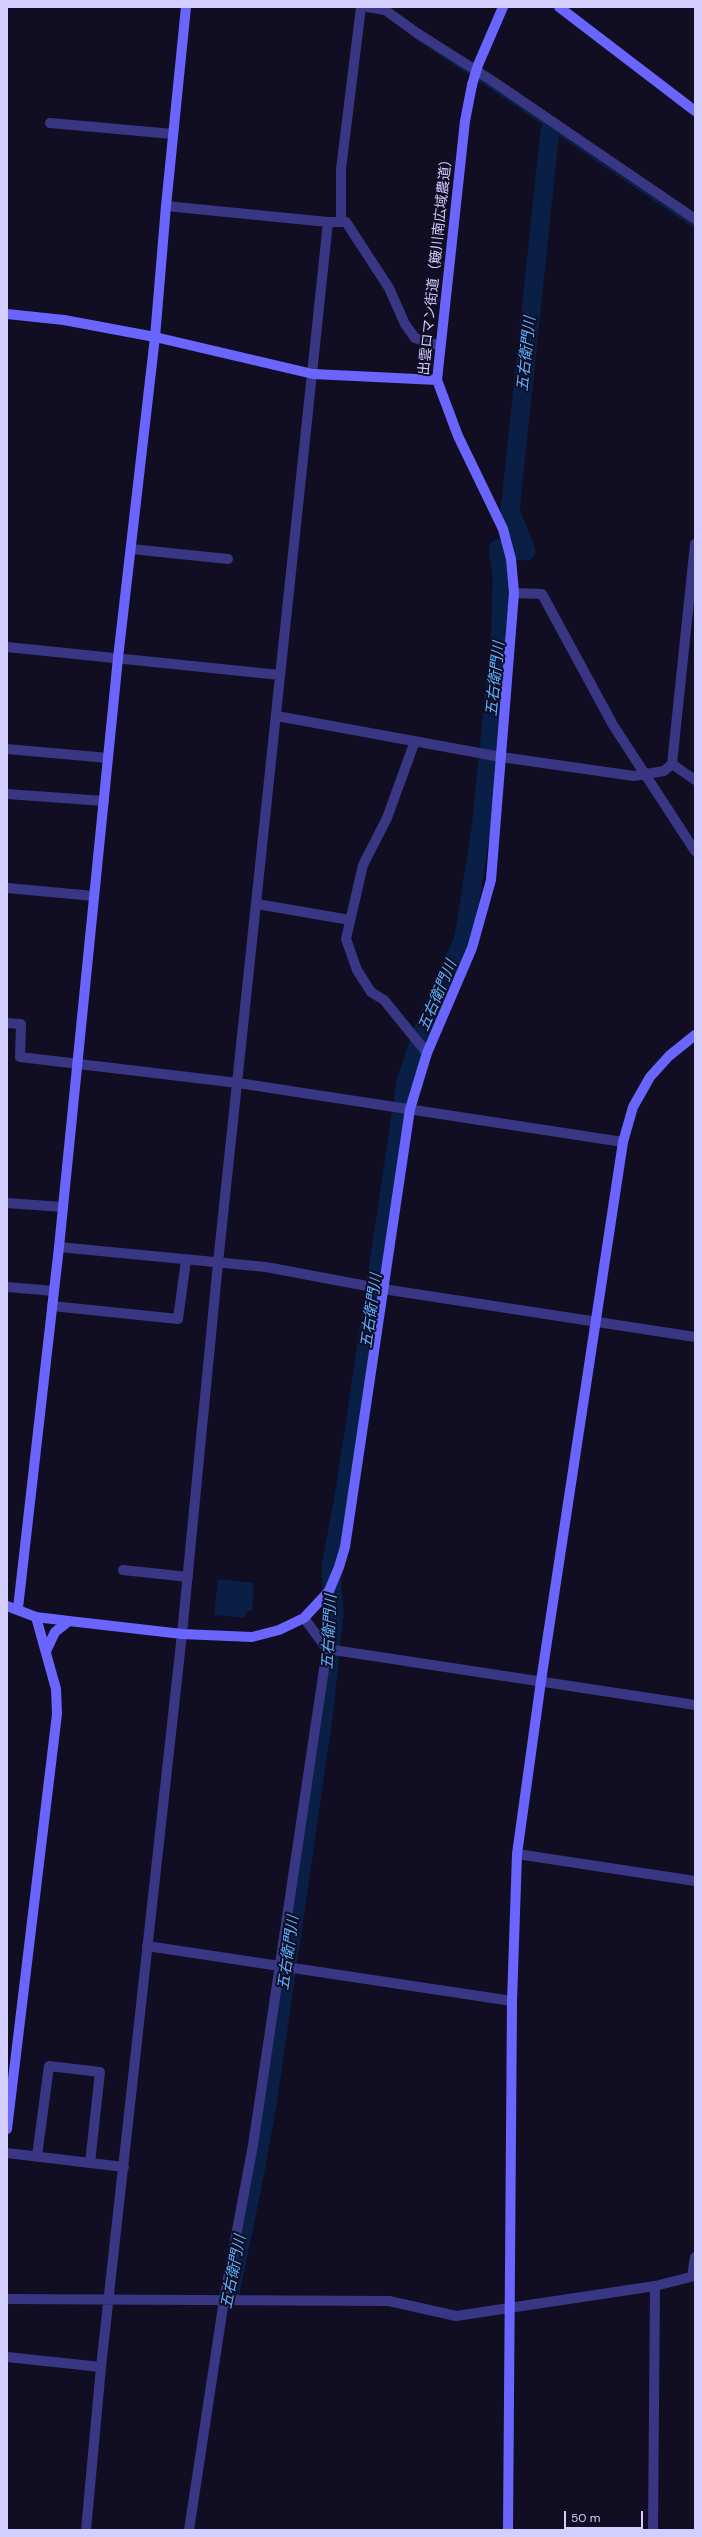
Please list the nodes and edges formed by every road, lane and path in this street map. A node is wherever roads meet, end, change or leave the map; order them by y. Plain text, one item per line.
1 (186, 7) edge
2 (361, 7) edge
3 (367, 7) edge
4 (503, 7) edge
5 (559, 7) edge
6 (383, 8) edge
7 (695, 111) edge
8 (50, 123) dead end
9 (173, 134) junction
10 (166, 206) junction
11 (695, 219) edge
12 (328, 222) junction
13 (341, 222) junction
14 (7, 314) edge
15 (155, 337) junction
16 (440, 346) junction
17 (313, 374) junction
18 (437, 380) junction
19 (695, 544) edge
20 (131, 549) junction
21 (228, 559) dead end
22 (514, 593) junction
23 (7, 647) edge
24 (118, 658) junction
25 (280, 675) junction
26 (277, 716) junction
27 (415, 741) junction
28 (7, 749) edge
29 (501, 757) junction
30 (108, 758) junction
31 (672, 764) junction
32 (647, 775) junction
33 (695, 780) edge
34 (7, 794) edge
35 (104, 801) junction
36 (695, 849) edge
37 (7, 888) edge
38 (94, 896) junction
39 (256, 904) junction
40 (350, 920) junction
41 (7, 1023) edge
42 (695, 1035) edge
43 (427, 1053) junction
44 (77, 1064) junction
45 (238, 1083) junction
46 (410, 1109) junction
47 (623, 1142) junction
48 (7, 1203) edge
49 (63, 1207) junction
50 (59, 1247) junction
51 (186, 1260) junction
52 (218, 1263) junction
53 (7, 1287) edge
54 (383, 1289) junction
55 (54, 1291) junction
56 (52, 1306) junction
57 (595, 1321) junction
58 (695, 1337) edge
59 (124, 1570) dead end
60 (188, 1577) junction
61 (7, 1606) edge
62 (18, 1608) junction
63 (36, 1616) junction
64 (304, 1618) junction
65 (69, 1621) junction
66 (182, 1634) junction
67 (327, 1649) junction
68 (46, 1651) junction
69 (541, 1681) junction
70 (695, 1705) edge
71 (517, 1854) junction
72 (695, 1881) edge
73 (147, 1946) junction
74 (281, 1965) junction
75 (512, 2001) junction
76 (7, 2129) edge
77 (7, 2153) edge
78 (37, 2156) junction
79 (90, 2163) junction
80 (124, 2167) junction
81 (695, 2257) edge
82 (694, 2276) edge
83 (655, 2286) junction
84 (110, 2298) junction
85 (7, 2299) edge
86 (224, 2300) junction
87 (509, 2308) junction
88 (7, 2357) edge
89 (101, 2367) junction
90 (86, 2530) edge
91 (189, 2530) edge
92 (508, 2530) edge
93 (653, 2530) edge

1 - 9 street
2 - 13 street
3 - 6 street
4 - 16 street, 出雲ロマン街道（簸川南広域農道）, bridge
5 - 7 street
6 - 11 street
8 - 9 street
9 - 10 street
10 - 12 street
10 - 15 street
12 - 13 street
12 - 17 street
13 - 16 street
14 - 15 street
15 - 17 street
15 - 20 street
16 - 18 street, 出雲ロマン街道（簸川南広域農道）
17 - 18 street
17 - 25 street
18 - 22 street, 出雲ロマン街道（簸川南広域農道）
19 - 31 street
20 - 21 street
20 - 24 street
22 - 29 street, 出雲ロマン街道（簸川南広域農道）
22 - 32 street
23 - 24 street
24 - 25 street
24 - 30 street
25 - 26 street
26 - 27 street
26 - 39 street
27 - 29 street
27 - 40 street
28 - 30 street
29 - 32 street
29 - 43 street, 出雲ロマン街道（簸川南広域農道）
30 - 35 street
31 - 32 street
31 - 33 street
32 - 36 street
34 - 35 street
35 - 38 street
37 - 38 street
38 - 44 street
39 - 40 street
39 - 45 street
40 - 43 street
41 - 44 street
42 - 47 street
43 - 46 street, 出雲ロマン街道（簸川南広域農道）
44 - 45 street
44 - 49 street
45 - 46 street
45 - 52 street
46 - 47 street
46 - 54 street, 出雲ロマン街道（簸川南広域農道）
47 - 57 street
48 - 49 street
49 - 50 street
50 - 51 street
50 - 55 street
51 - 52 street
51 - 56 street
52 - 54 street
52 - 60 street
53 - 55 street
54 - 57 street
54 - 64 street, 出雲ロマン街道（簸川南広域農道）
55 - 56 street
56 - 62 street
57 - 58 street
57 - 69 street
59 - 60 street
60 - 66 street
61 - 62 street, 出雲ロマン街道（簸川南広域農道）
62 - 63 street, 出雲ロマン街道（簸川南広域農道）
63 - 65 street, 出雲ロマン街道（簸川南広域農道）
63 - 68 street
64 - 66 street, 出雲ロマン街道（簸川南広域農道）
64 - 67 street
65 - 66 street, 出雲ロマン街道（簸川南広域農道）
65 - 68 street
66 - 73 street
67 - 69 street
67 - 74 street
68 - 76 street
69 - 70 street
69 - 71 street
71 - 72 street
71 - 75 street
73 - 74 street
73 - 80 street
74 - 75 street
74 - 86 street
75 - 87 street
77 - 78 street
78 - 79 street
78 - 79 street
79 - 80 street
80 - 84 street
81 - 82 street
82 - 83 street
83 - 87 street
83 - 93 street
84 - 85 street
84 - 86 street
84 - 89 street
86 - 87 street
86 - 91 street
87 - 92 street
88 - 89 street
89 - 90 street

